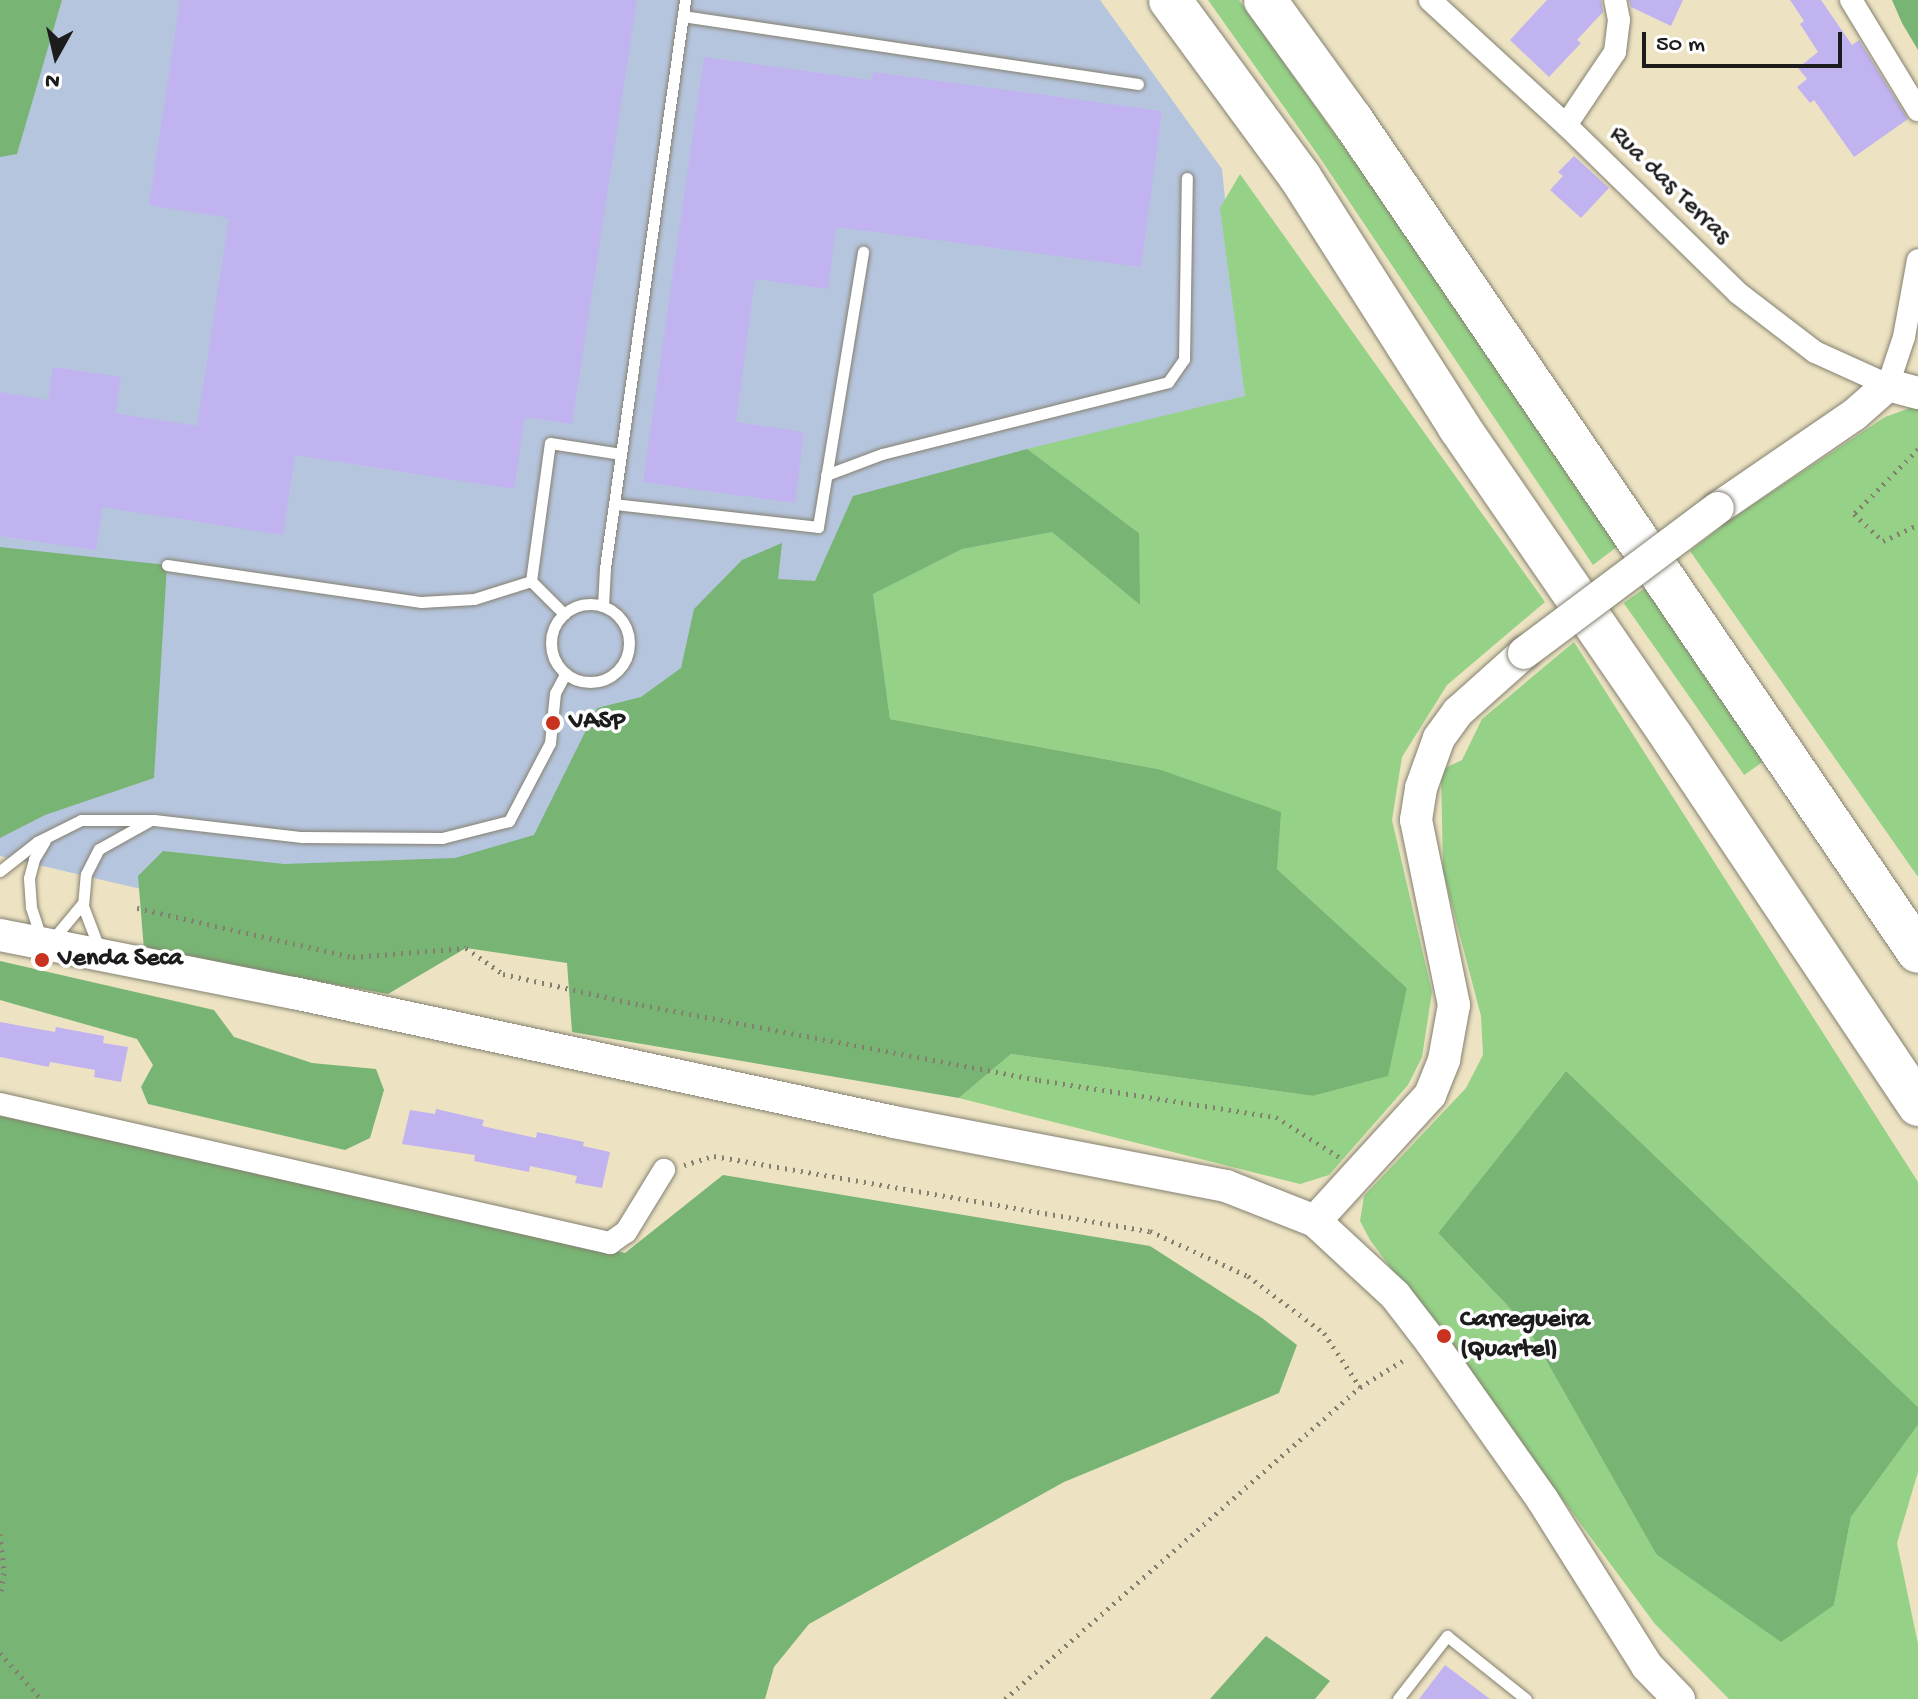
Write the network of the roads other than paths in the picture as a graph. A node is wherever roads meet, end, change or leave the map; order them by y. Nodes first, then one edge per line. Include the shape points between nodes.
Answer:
1 (685, 0) edge
2 (1170, 0) edge
3 (1265, 0) edge
4 (1430, 0) edge
5 (1615, 0) edge
6 (1851, 0) edge
7 (683, 16) junction
8 (1138, 84) dead end
9 (1918, 110) edge
10 (1566, 125) junction
11 (1187, 178) dead end
12 (863, 252) dead end
13 (1918, 260) edge
14 (1903, 389) edge
15 (621, 454) junction
16 (826, 475) junction
17 (614, 504) junction
18 (167, 565) dead end
19 (531, 581) junction
20 (603, 606) junction
21 (564, 614) junction
22 (565, 674) junction
23 (106, 820) junction
24 (154, 820) junction
25 (52, 833) junction
26 (109, 841) junction
27 (0, 871) edge
28 (83, 903) junction
29 (0, 935) edge
30 (44, 944) junction
31 (1918, 952) edge
32 (110, 957) junction
33 (0, 1104) edge
34 (1918, 1105) edge
35 (664, 1170) road end
36 (1315, 1221) junction
37 (1398, 1699) edge
38 (1526, 1699) edge
39 (1679, 1699) edge

1 - 7 lane
2 - 34 highway via 1300,177 1459,427
3 - 31 highway
4 - 10 street, Rua das Terras
5 - 10 street via 1615,52
6 - 9 street
7 - 8 lane
7 - 15 lane
10 - 14 street, Rua das Terras via 1738,293 1815,352
11 - 16 lane via 1184,359 1168,382 882,454
12 - 16 lane
13 - 14 street via 1904,337
14 - 36 main road, bridge via 1854,415 1718,508 1524,653 1458,712 1439,738 1416,820 1454,1005 1444,1060 1430,1095
15 - 17 lane
15 - 19 lane via 550,443
16 - 17 lane via 818,527
17 - 20 lane
18 - 19 lane via 421,602 474,599
19 - 21 lane
20 - 21 lane via 589,604
20 - 22 lane via 624,623 629,636 625,663 616,674 591,683
21 - 22 lane via 555,624 551,651
22 - 24 lane via 555,693 550,743 509,821 442,838 302,837
23 - 24 lane
23 - 25 lane via 81,820
23 - 26 lane via 114,831
24 - 26 lane
25 - 27 lane
25 - 30 lane via 34,859 29,878 31,907
26 - 28 lane via 86,874
28 - 30 lane via 60,934
28 - 32 lane via 94,940
29 - 30 main road
30 - 32 main road
32 - 36 main road via 894,1122 1226,1186
33 - 35 street via 610,1243 626,1232
36 - 39 main road via 1395,1295 1432,1343 1542,1499 1647,1666
37 - 38 lane via 1447,1636

